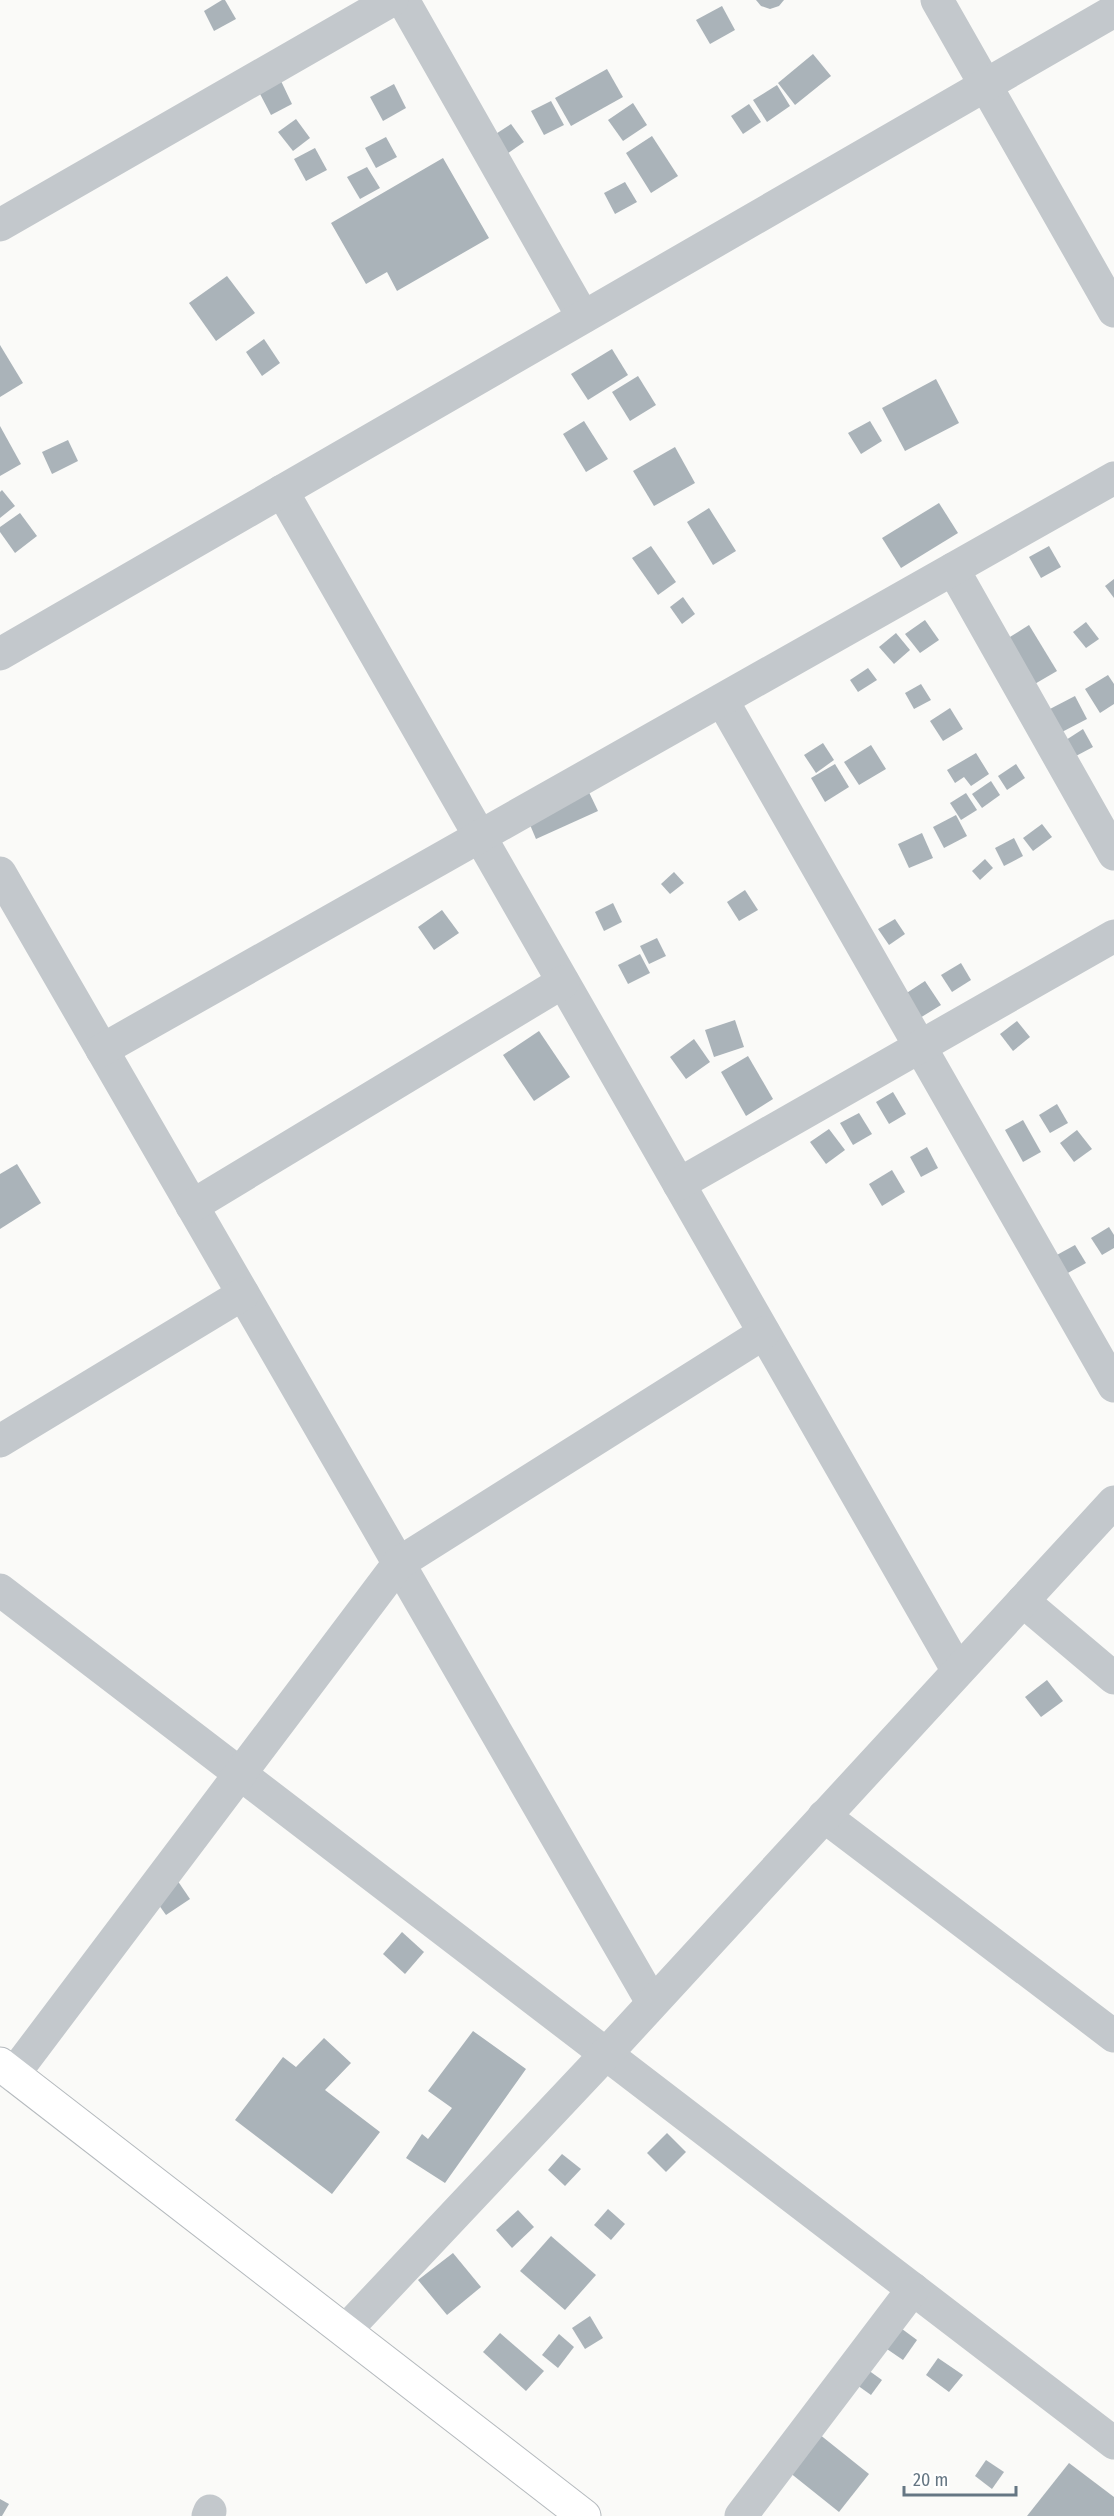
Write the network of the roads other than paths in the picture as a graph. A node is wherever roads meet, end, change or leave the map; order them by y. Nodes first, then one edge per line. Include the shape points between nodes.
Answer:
1 (392, 0) edge
2 (403, 0) edge
3 (937, 0) edge
4 (1114, 11) edge
5 (986, 85) junction
6 (0, 225) edge
7 (1114, 311) edge
8 (583, 317) junction
9 (1114, 478) edge
10 (282, 491) junction
11 (953, 569) junction
12 (0, 654) edge
13 (722, 700) junction
14 (479, 836) junction
15 (1114, 854) edge
16 (0, 873) edge
17 (1114, 936) edge
18 (563, 982) junction
19 (920, 1047) junction
20 (102, 1050) junction
21 (679, 1184) junction
22 (192, 1206) junction
23 (243, 1294) junction
24 (764, 1333) junction
25 (1114, 1386) edge
26 (0, 1441) edge
27 (1114, 1502) edge
28 (399, 1563) junction
29 (0, 1590) edge
30 (1023, 1601) junction
31 (958, 1671) junction
32 (1114, 1678) edge
33 (240, 1773) junction
34 (824, 1816) junction
35 (652, 2002) junction
36 (1114, 2036) edge
37 (606, 2054) junction
38 (7, 2069) edge
39 (913, 2289) junction
40 (345, 2331) junction
41 (1114, 2443) edge
42 (584, 2516) edge
43 (741, 2516) edge

1 - 6 street
2 - 8 street
3 - 5 street
4 - 5 street
5 - 7 street
5 - 8 street
8 - 10 street
9 - 11 street
10 - 12 street
10 - 14 street
11 - 13 street
11 - 15 street
13 - 14 street
13 - 19 street
14 - 18 street
14 - 20 street
16 - 20 street
17 - 19 street
18 - 21 street
18 - 22 street
19 - 21 street
19 - 25 street
20 - 22 street
21 - 24 street
22 - 23 street
23 - 26 street
23 - 28 street
24 - 28 street
24 - 31 street
27 - 30 street
28 - 33 street
28 - 35 street
29 - 33 street
30 - 31 street
30 - 32 street
31 - 34 street
33 - 37 street
33 - 38 street
34 - 35 street
34 - 36 street
35 - 37 street
37 - 39 street
37 - 40 street
38 - 40 main road
39 - 41 street
39 - 43 street
40 - 42 main road

